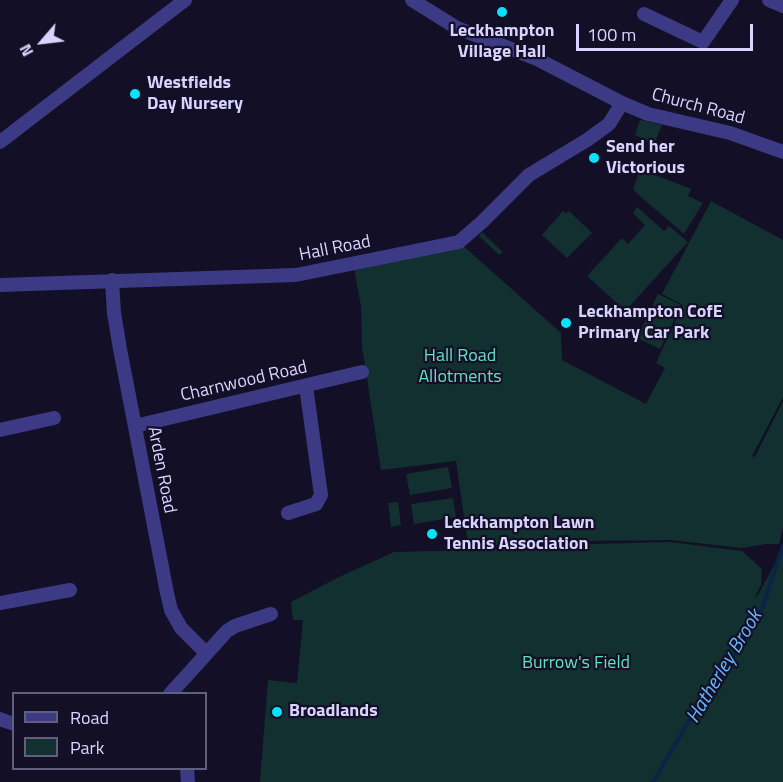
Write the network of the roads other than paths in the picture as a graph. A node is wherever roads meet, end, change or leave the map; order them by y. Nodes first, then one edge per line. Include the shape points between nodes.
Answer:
1 (185, 0) edge
2 (412, 0) edge
3 (732, 0) edge
4 (769, 0) edge
5 (783, 6) edge
6 (644, 14) dead end
7 (622, 103) junction
8 (0, 142) edge
9 (783, 152) edge
10 (112, 280) junction
11 (0, 285) edge
12 (362, 372) dead end
13 (306, 386) junction
14 (54, 418) dead end
15 (135, 426) junction
16 (0, 429) edge
17 (288, 513) dead end
18 (70, 590) dead end
19 (0, 603) edge
20 (271, 614) dead end
21 (206, 653) junction
22 (171, 692) edge

1 - 8 street
2 - 7 street, Church Road via 458,28 537,59
3 - 6 street via 703,42
4 - 5 street
7 - 9 street, Church Road via 653,116 730,133
7 - 10 street, Hall Road via 609,124 529,175 459,242 296,275
10 - 11 street, Hall Road
10 - 15 street, Arden Road via 114,313
12 - 13 street, Charnwood Road
13 - 15 street, Charnwood Road
13 - 17 street via 321,495 316,504
14 - 16 street
15 - 21 street, Arden Road via 171,610 181,628
18 - 19 street
20 - 21 street via 235,626
21 - 22 street

